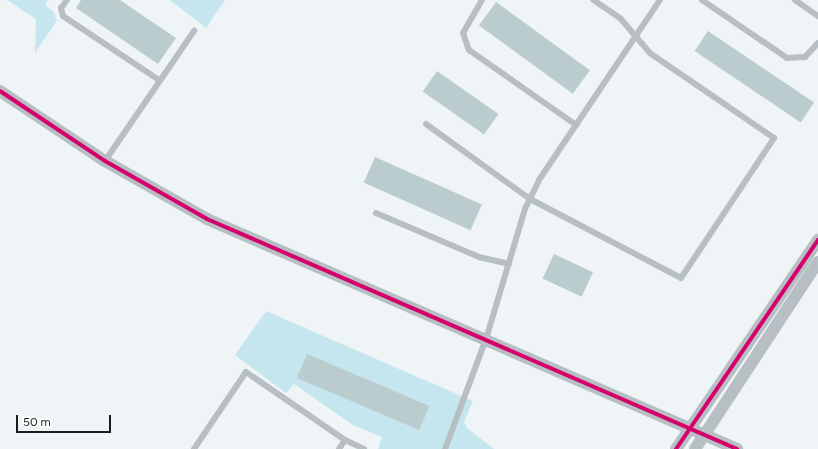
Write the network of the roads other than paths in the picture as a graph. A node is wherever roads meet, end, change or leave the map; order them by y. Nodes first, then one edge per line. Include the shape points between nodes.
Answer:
1 (67, 0) edge
2 (482, 0) edge
3 (594, 0) edge
4 (660, 0) edge
5 (702, 0) edge
6 (795, 0) edge
7 (818, 16) edge
8 (194, 31) dead end
9 (636, 36) junction
10 (818, 43) edge
11 (159, 80) junction
12 (0, 91) edge
13 (426, 124) dead end
14 (576, 125) junction
15 (105, 160) junction
16 (530, 199) junction
17 (376, 214) dead end
18 (818, 240) edge
19 (818, 262) edge
20 (509, 264) junction
21 (486, 340) junction
22 (690, 429) junction
23 (704, 435) junction
24 (345, 440) junction
25 (194, 449) edge
26 (338, 449) edge
27 (364, 449) edge
28 (445, 449) edge
29 (676, 449) edge
30 (695, 449) edge
31 (737, 449) edge

1 - 11 lane via 61,8 63,16
2 - 14 lane via 463,33 468,50
3 - 9 lane via 620,18
4 - 9 lane
5 - 10 lane via 787,58 805,57
6 - 7 lane
8 - 11 lane
9 - 14 lane
9 - 16 lane via 650,53 774,138 681,278
11 - 15 lane
12 - 15 street
13 - 16 lane
14 - 16 lane via 539,180
15 - 21 street via 207,219
16 - 20 lane
17 - 20 lane via 478,257
18 - 22 street
19 - 23 street
20 - 21 lane
21 - 22 street
21 - 28 lane
22 - 23 street
22 - 29 street
23 - 30 street
23 - 31 street
24 - 25 lane via 246,372
24 - 26 lane
24 - 27 lane

